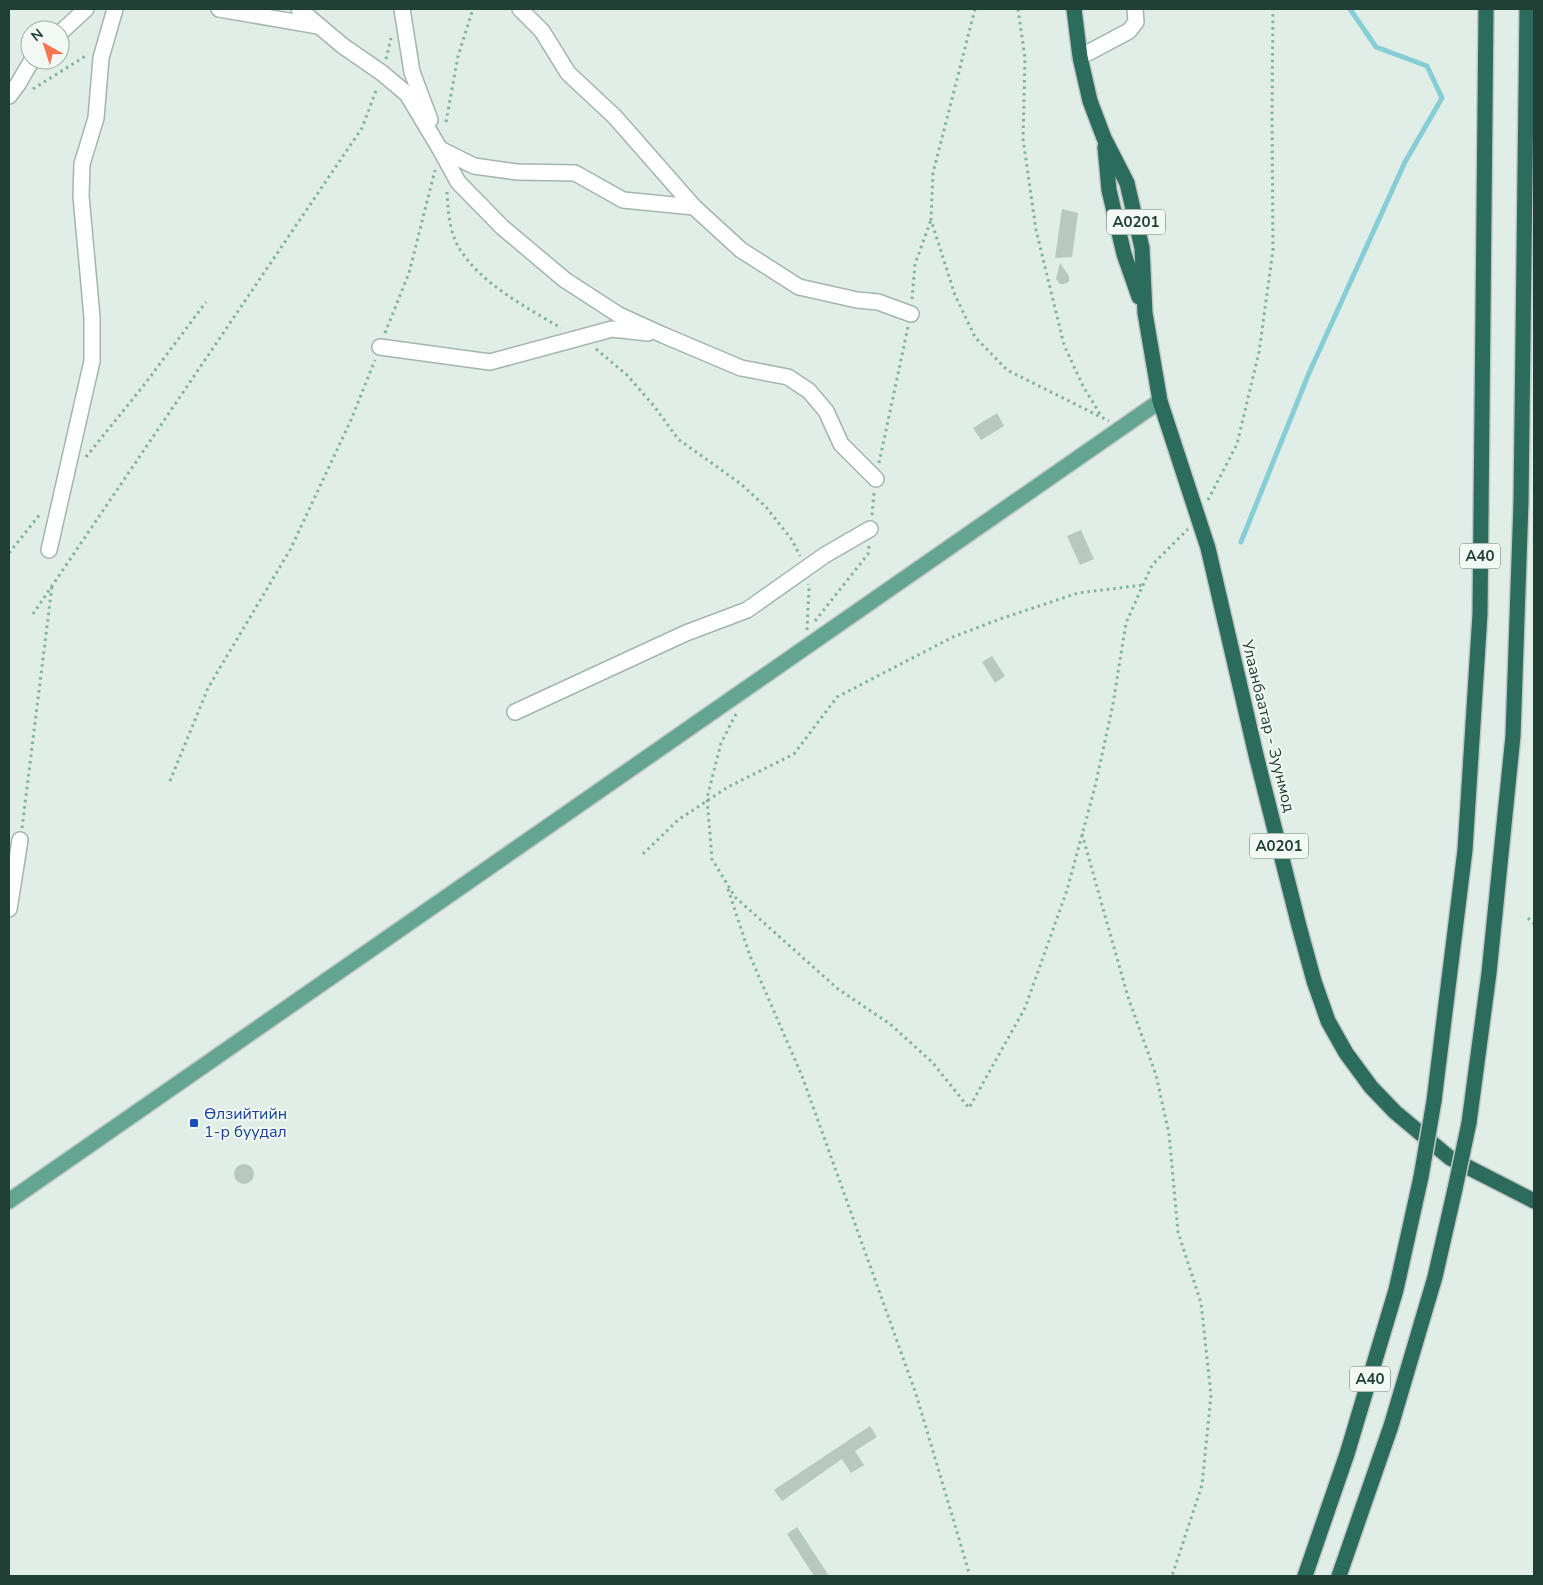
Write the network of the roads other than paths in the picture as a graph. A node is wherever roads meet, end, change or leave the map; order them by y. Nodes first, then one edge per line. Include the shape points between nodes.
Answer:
1 (86, 9) edge
2 (115, 9) edge
3 (219, 9) edge
4 (299, 9) edge
5 (402, 9) edge
6 (520, 9) edge
7 (1074, 9) edge
8 (1135, 9) edge
9 (1486, 9) edge
10 (1526, 9) edge
11 (70, 24) edge
12 (320, 26) junction
13 (1080, 57) junction
14 (26, 70) edge
15 (9, 96) edge
16 (440, 149) junction
17 (694, 207) junction
18 (911, 314) dead end
19 (663, 335) junction
20 (380, 347) road end
21 (1160, 401) junction
22 (876, 479) dead end
23 (870, 529) dead end
24 (49, 550) dead end
25 (515, 712) dead end
26 (20, 840) road end
27 (9, 909) edge
28 (9, 1201) edge
29 (1534, 1201) edge
30 (1305, 1576) edge
31 (1339, 1576) edge

1 - 11 street
2 - 24 street via 101,58 96,118 82,164 81,196 92,317 92,361
3 - 12 street
4 - 12 street
5 - 16 street via 412,72
6 - 17 street via 542,30 568,73 616,117
7 - 13 highway, A0201
8 - 13 street via 1136,22 1129,31
9 - 30 highway, A40, bridge via 1480,614 1465,850 1434,1101 1421,1177 1396,1290 1347,1454
10 - 31 highway, A40, bridge via 1520,502 1512,736 1488,973 1469,1123 1435,1277 1391,1426
12 - 16 street via 407,94
13 - 21 highway, A0201 via 1090,101 1104,138 1109,190 1124,254 1145,313
14 - 15 street
16 - 17 street via 474,166 517,172 575,173 623,200
16 - 19 street via 458,182 509,233 565,280 619,315
17 - 18 street via 741,250 799,287 878,302
19 - 20 street via 612,329 490,362
19 - 22 street via 741,368 788,377 809,391 826,411 841,444
21 - 28 main road
21 - 29 highway, Улаанбаатар - Зуунмод / A0201 via 1199,517 1299,926 1328,1021 1371,1087 1395,1112 1450,1158
23 - 25 street via 747,610 686,632
26 - 27 street

